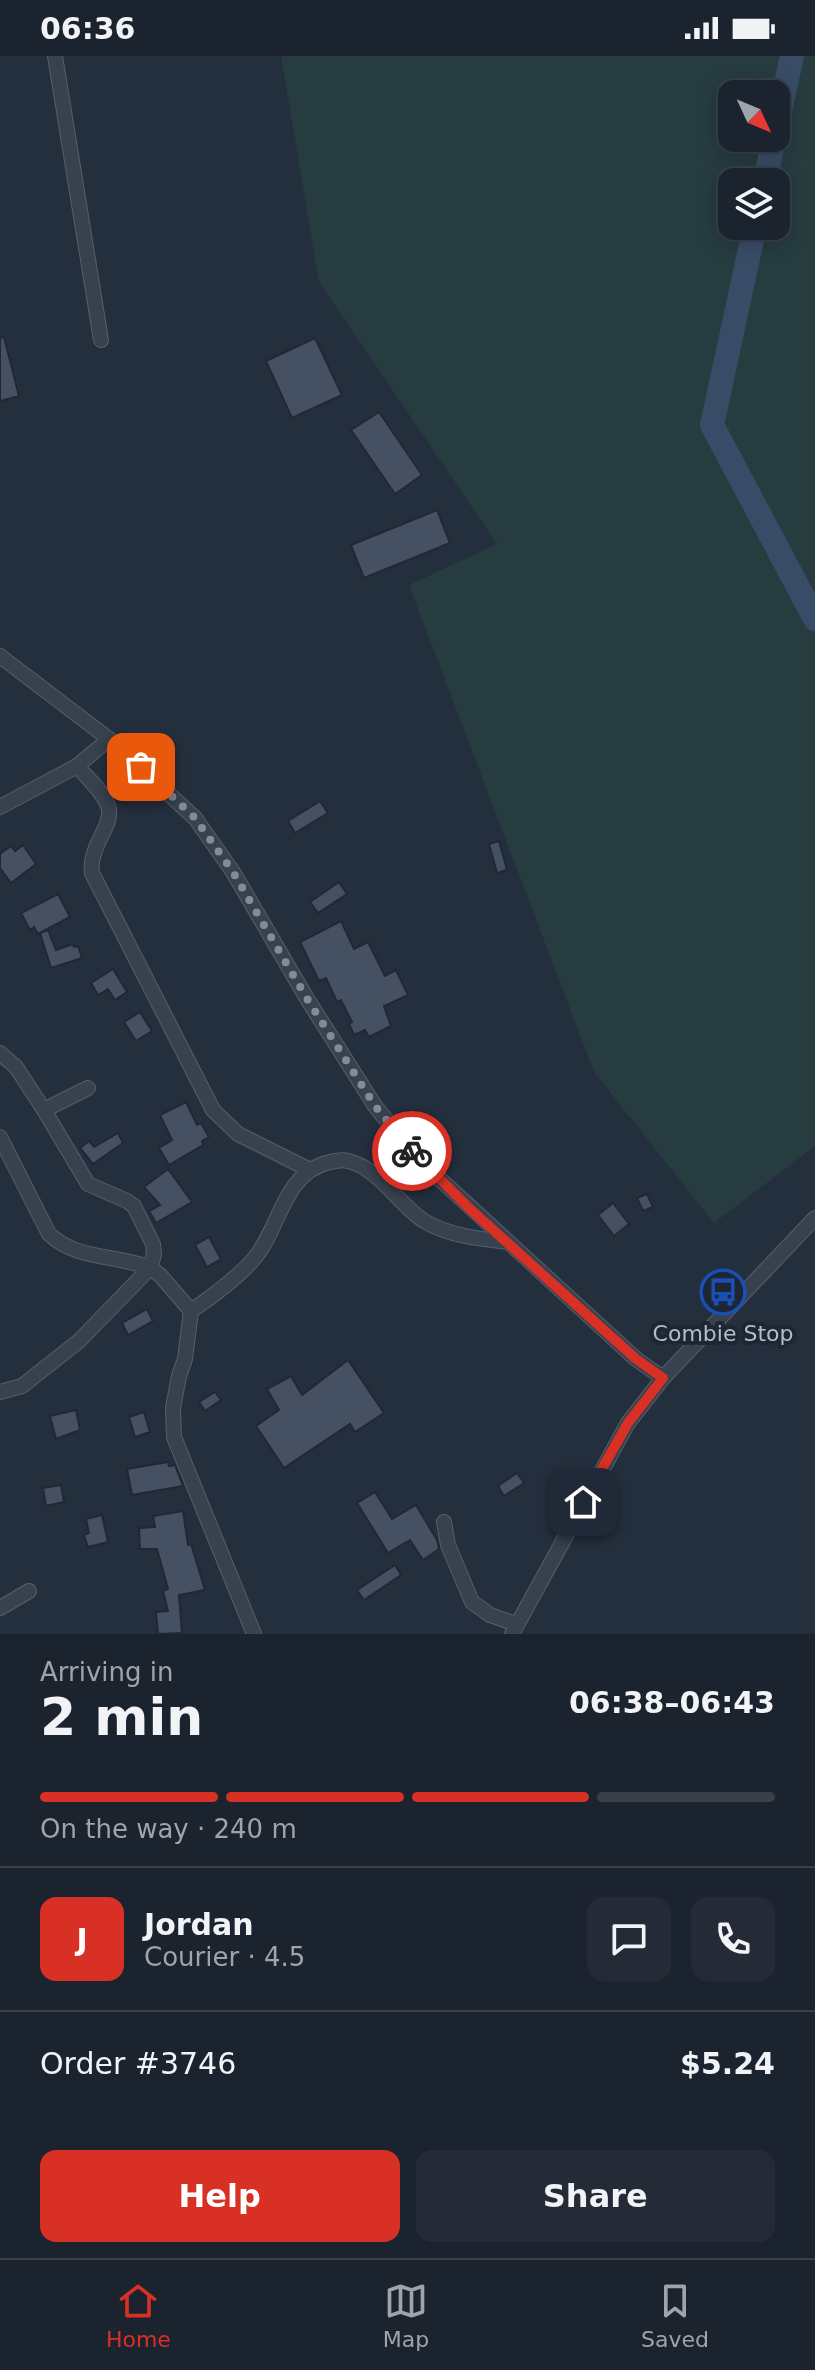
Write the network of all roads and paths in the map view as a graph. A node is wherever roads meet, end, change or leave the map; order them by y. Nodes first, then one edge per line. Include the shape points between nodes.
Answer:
1 (55, 56) edge
2 (101, 340) dead end
3 (0, 656) edge
4 (109, 739) junction
5 (77, 766) junction
6 (0, 807) edge
7 (0, 1053) edge
8 (88, 1088) dead end
9 (44, 1110) junction
10 (0, 1137) edge
11 (308, 1169) junction
12 (815, 1218) edge
13 (508, 1242) junction
14 (150, 1268) junction
15 (191, 1311) junction
16 (663, 1378) junction
17 (0, 1392) edge
18 (444, 1522) dead end
19 (29, 1591) dead end
20 (0, 1608) edge
21 (514, 1629) edge
22 (254, 1634) edge

1 - 2 street
3 - 4 street
4 - 5 street
4 - 13 street via 195,818 375,1106 418,1159
5 - 6 street
5 - 11 street via 109,807 108,823 91,856 92,873 213,1110 238,1134
7 - 9 street via 16,1067
8 - 9 street
9 - 14 street via 88,1184 139,1212 153,1244
10 - 14 street via 49,1234 60,1244
11 - 13 street via 342,1159 357,1163 425,1221 469,1237
11 - 15 street via 254,1259
12 - 16 street
13 - 16 street
14 - 15 street
14 - 17 street via 53,1364 22,1386
15 - 22 street via 173,1408 174,1437
16 - 21 street via 628,1423
18 - 21 street via 472,1602
19 - 20 street

